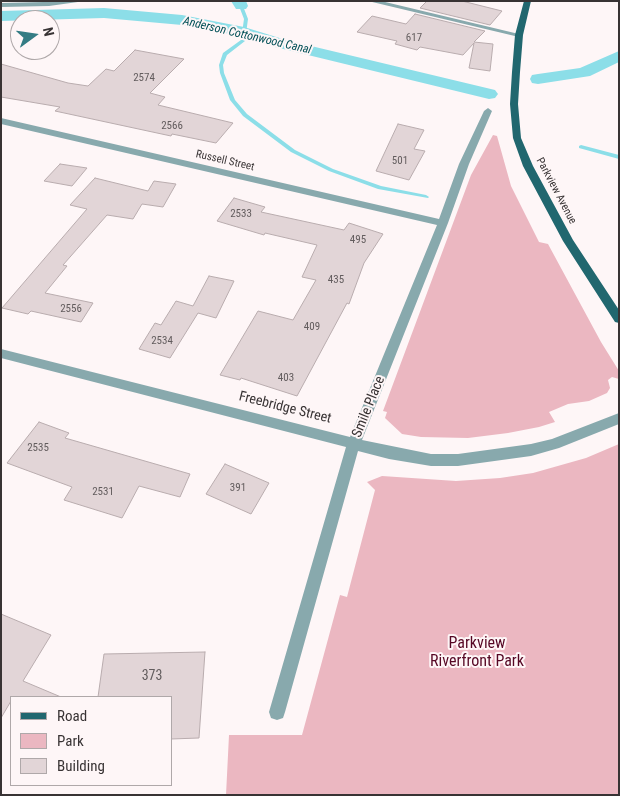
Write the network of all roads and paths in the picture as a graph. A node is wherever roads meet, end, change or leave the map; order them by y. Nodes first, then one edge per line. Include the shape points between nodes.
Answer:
1 (82, 1) edge
2 (528, 1) edge
3 (376, 2) edge
4 (1, 5) edge
5 (519, 35) junction
6 (488, 111) dead end
7 (1, 120) edge
8 (443, 223) junction
9 (619, 319) edge
10 (1, 353) edge
11 (619, 418) edge
12 (354, 443) junction
13 (277, 712) dead end

1 - 4 street
2 - 5 main road, Parkview Avenue
3 - 5 street
5 - 9 main road, Parkview Avenue via 514,104 517,138 528,166 568,241
6 - 8 street, Smile Place via 464,164
7 - 8 street, Russell Street
8 - 12 street, Smile Place
10 - 12 street, Freebridge Street
11 - 12 street, Freebridge Street via 554,444 458,460 405,457
12 - 13 street, Smile Place

